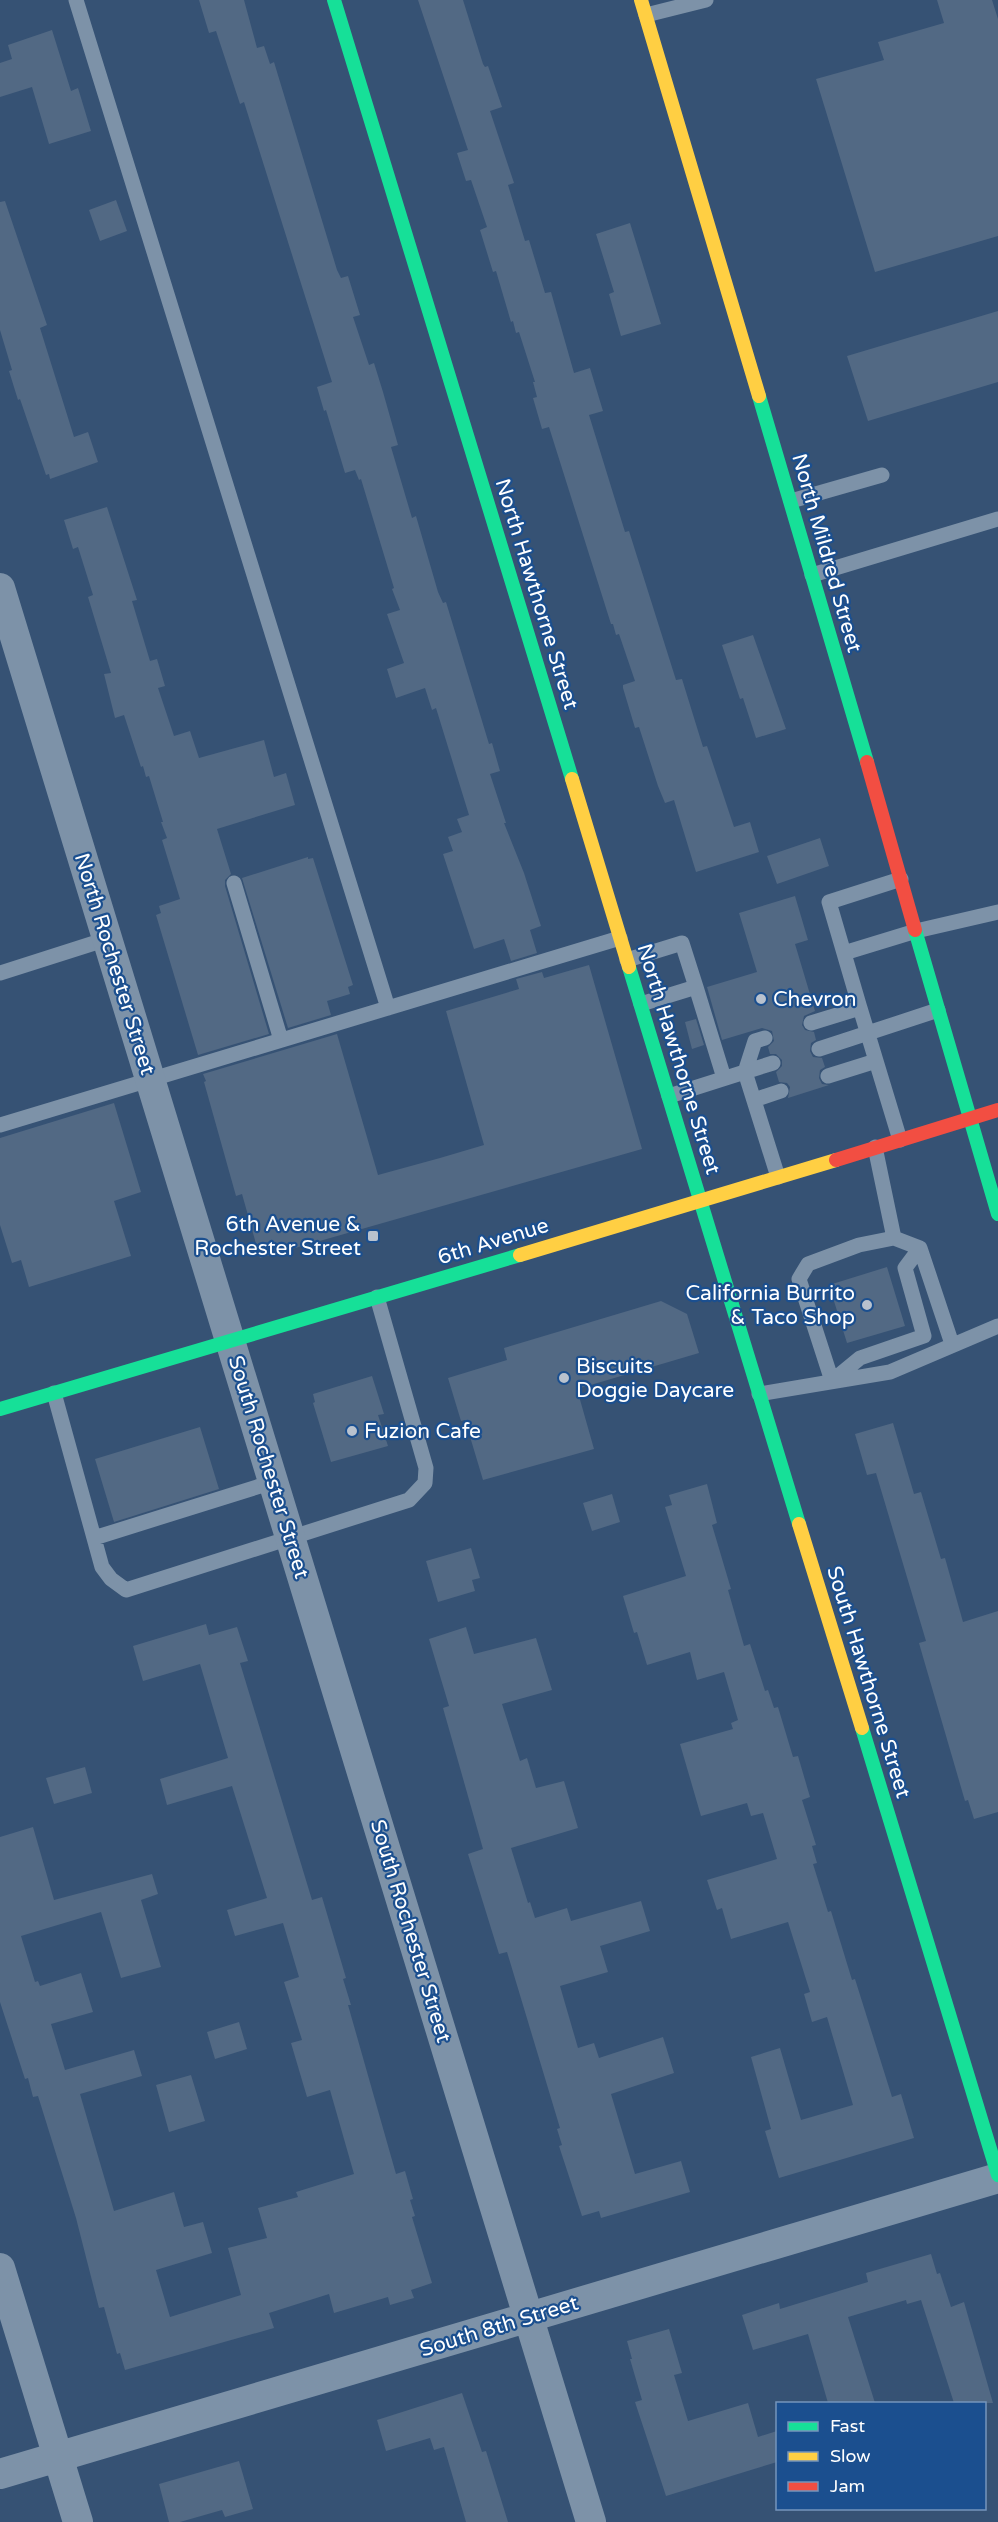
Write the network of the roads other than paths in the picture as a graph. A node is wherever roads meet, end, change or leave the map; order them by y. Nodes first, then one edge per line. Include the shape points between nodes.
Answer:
1 (76, 0) edge
2 (334, 0) edge
3 (706, 0) edge
4 (643, 7) edge
5 (882, 475) dead end
6 (790, 501) junction
7 (998, 519) edge
8 (812, 575) junction
9 (0, 588) edge
10 (901, 879) junction
11 (234, 883) dead end
12 (998, 912) edge
13 (916, 932) junction
14 (620, 938) junction
15 (107, 939) junction
16 (844, 954) junction
17 (627, 960) junction
18 (0, 973) edge
19 (696, 987) junction
20 (640, 1004) junction
21 (388, 1008) junction
22 (860, 1008) junction
23 (938, 1010) junction
24 (811, 1023) dead end
25 (867, 1032) junction
26 (765, 1038) dead end
27 (282, 1040) junction
28 (819, 1049) dead end
29 (876, 1061) junction
30 (773, 1063) dead end
31 (745, 1072) junction
32 (828, 1076) dead end
33 (724, 1078) junction
34 (150, 1079) junction
35 (781, 1090) dead end
36 (669, 1096) junction
37 (754, 1100) junction
38 (998, 1110) edge
39 (969, 1119) junction
40 (0, 1125) edge
41 (900, 1140) junction
42 (874, 1148) junction
43 (778, 1177) junction
44 (701, 1201) junction
45 (998, 1214) edge
46 (894, 1238) junction
47 (920, 1248) junction
48 (377, 1298) junction
49 (998, 1326) edge
50 (230, 1341) junction
51 (952, 1344) junction
52 (832, 1381) junction
53 (54, 1393) junction
54 (759, 1394) junction
55 (0, 1409) edge
56 (273, 1482) junction
57 (290, 1537) junction
58 (94, 1538) junction
59 (998, 2176) edge
60 (0, 2268) edge
61 (528, 2317) junction
62 (58, 2457) junction
63 (0, 2474) edge
64 (78, 2522) edge
65 (591, 2522) edge

1 - 21 lane
2 - 14 street, North Hawthorne Street
3 - 4 lane
4 - 6 street, North Mildred Street
5 - 6 lane
6 - 8 street, North Mildred Street
7 - 8 lane
8 - 10 street, North Mildred Street
9 - 15 street, North Rochester Street
10 - 13 street, North Mildred Street
10 - 16 lane via 829,902
11 - 27 lane
12 - 13 lane
13 - 16 lane
13 - 23 street, North Mildred Street
14 - 17 street, North Hawthorne Street
14 - 21 lane
15 - 18 lane
15 - 34 street, North Rochester Street
16 - 22 lane
17 - 19 lane via 682,943
17 - 20 street, North Hawthorne Street
19 - 20 lane
19 - 33 lane
20 - 36 street, North Hawthorne Street
21 - 27 lane
22 - 24 lane
22 - 25 lane
23 - 25 lane
23 - 39 street, North Mildred Street
25 - 28 lane
25 - 29 lane
26 - 31 lane via 754,1041
27 - 34 lane
29 - 32 lane
29 - 41 lane
30 - 31 lane
31 - 33 lane
31 - 37 lane
33 - 36 lane
34 - 40 lane
34 - 50 street, North Rochester Street
35 - 37 lane
36 - 44 street, North Hawthorne Street
37 - 43 lane
38 - 39 street, 6th Avenue
39 - 41 street, 6th Avenue
39 - 45 street, North Mildred Street
41 - 42 street, 6th Avenue
42 - 43 street, 6th Avenue
42 - 46 lane
43 - 44 street, 6th Avenue
44 - 48 street, 6th Avenue
44 - 54 street, South Hawthorne Street
46 - 47 lane
46 - 52 lane via 859,1245 808,1264 799,1279
47 - 51 lane
47 - 52 lane via 905,1268 924,1336 860,1358
48 - 50 street, 6th Avenue
48 - 57 lane via 426,1468 425,1483 409,1500
49 - 51 lane
50 - 53 street, 6th Avenue
50 - 56 street, South Rochester Street
51 - 52 lane via 890,1372
52 - 54 lane
53 - 55 street, 6th Avenue
53 - 58 lane
54 - 59 street, South Hawthorne Street
56 - 57 street, South Rochester Street
56 - 58 lane
57 - 58 lane via 126,1590 102,1567
57 - 61 street, South Rochester Street
59 - 61 street, South 8th Street
60 - 62 street
61 - 62 street, South 8th Street
61 - 65 street, South Rochester Street
62 - 63 street, South 8th Street
62 - 64 street

